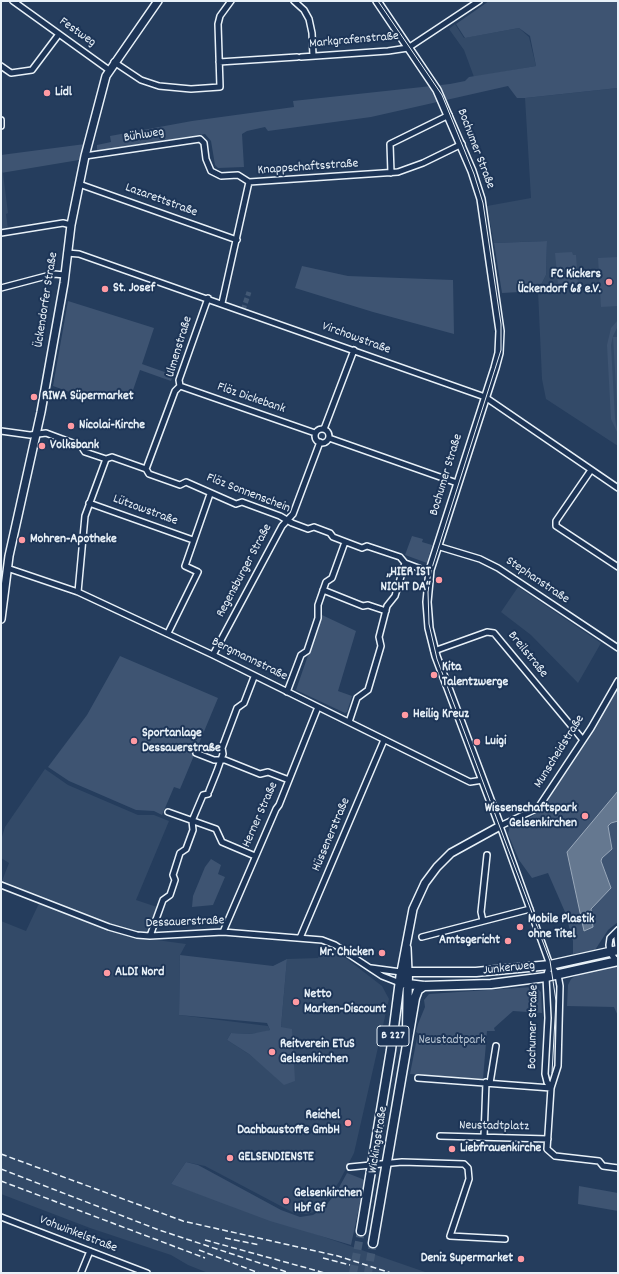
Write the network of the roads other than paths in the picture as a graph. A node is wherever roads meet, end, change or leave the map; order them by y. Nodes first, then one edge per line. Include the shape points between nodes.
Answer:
1 (13, 1) edge
2 (158, 1) edge
3 (231, 1) edge
4 (294, 1) edge
5 (376, 1) edge
6 (479, 1) edge
7 (59, 34) junction
8 (409, 47) junction
9 (313, 56) junction
10 (114, 62) junction
11 (219, 62) junction
12 (1, 68) edge
13 (109, 70) junction
14 (449, 115) junction
15 (1, 120) edge
16 (1, 126) edge
17 (462, 144) junction
18 (85, 156) junction
19 (390, 173) junction
20 (249, 182) junction
21 (78, 184) junction
22 (71, 225) junction
23 (1, 233) edge
24 (237, 240) junction
25 (67, 253) junction
26 (65, 275) junction
27 (1, 288) edge
28 (208, 298) junction
29 (222, 303) junction
30 (354, 350) junction
31 (180, 386) junction
32 (485, 397) junction
33 (324, 429) junction
34 (1, 431) edge
35 (315, 433) junction
36 (36, 435) junction
37 (329, 438) junction
38 (320, 442) junction
39 (106, 459) junction
40 (146, 469) junction
41 (592, 470) junction
42 (457, 483) junction
43 (618, 488) edge
44 (210, 494) junction
45 (89, 503) junction
46 (288, 520) junction
47 (194, 540) junction
48 (345, 542) junction
49 (437, 546) junction
50 (405, 563) junction
51 (4, 566) edge
52 (618, 567) edge
53 (429, 572) junction
54 (323, 590) junction
55 (78, 592) junction
56 (386, 611) junction
57 (1, 619) edge
58 (168, 633) junction
59 (618, 648) edge
60 (434, 651) junction
61 (213, 655) junction
62 (254, 677) junction
63 (618, 681) edge
64 (287, 692) junction
65 (318, 708) junction
66 (349, 722) junction
67 (384, 740) junction
68 (583, 740) junction
69 (196, 753) dead end
70 (220, 760) junction
71 (289, 780) junction
72 (483, 780) junction
73 (168, 812) dead end
74 (192, 821) junction
75 (500, 826) junction
76 (486, 855) dead end
77 (255, 856) junction
78 (1, 885) edge
79 (530, 909) junction
80 (483, 921) junction
81 (618, 931) edge
82 (224, 932) junction
83 (150, 936) junction
84 (422, 937) dead end
85 (300, 938) junction
86 (616, 950) edge
87 (617, 961) edge
88 (550, 965) junction
89 (370, 968) junction
90 (405, 972) junction
91 (558, 975) junction
92 (546, 977) junction
93 (404, 984) junction
94 (424, 986) junction
95 (407, 1040) junction
96 (496, 1046) dead end
97 (418, 1078) dead end
98 (488, 1082) junction
99 (551, 1088) junction
100 (440, 1136) dead end
101 (484, 1137) junction
102 (548, 1139) junction
103 (388, 1163) junction
104 (372, 1165) junction
105 (350, 1167) dead end
106 (618, 1168) edge
107 (1, 1217) edge
108 (361, 1231) tunnel mouth
109 (505, 1239) dead end
110 (374, 1243) tunnel mouth
111 (90, 1251) junction
112 (81, 1273) edge
113 (147, 1273) edge

1 - 7 street, Festweg
2 - 10 main road, Ückendorfer Straße
3 - 11 street via 219,20
4 - 9 street via 304,10 308,19 312,33
5 - 8 main road, Bochumer Straße
6 - 8 street
7 - 12 street via 32,70 11,73
7 - 13 street, Festweg
8 - 9 street, Markgrafenstraße via 388,51
8 - 14 main road, Bochumer Straße via 438,90
9 - 11 street, Markgrafenstraße
10 - 11 street via 147,82 170,88 193,89 221,86
10 - 13 main road, Ückendorfer Straße
13 - 18 main road, Ückendorfer Straße
14 - 17 main road, Bochumer Straße
14 - 19 street via 390,144
15 - 16 street
17 - 19 street, Knappschaftsstraße via 407,170
17 - 32 main road, Bochumer Straße via 481,199 500,331 499,354
18 - 20 street, Bühlweg via 197,139 204,143 206,159 211,170 221,176 238,175
18 - 21 main road, Ückendorfer Straße
19 - 20 street, Knappschaftsstraße
20 - 24 street, Knappschaftsstraße
21 - 22 main road, Ückendorfer Straße
21 - 24 street, Lazarettstraße
22 - 23 street via 63,223
22 - 25 main road, Ückendorfer Straße
24 - 29 street, Knappschaftsstraße
25 - 26 main road, Ückendorfer Straße
25 - 28 street, Virchowstraße via 79,254
26 - 27 street via 54,274
26 - 36 main road, Ückendorfer Straße
28 - 29 street, Virchowstraße
28 - 31 street, Ulmenstraße via 179,380
29 - 30 street, Virchowstraße
30 - 32 street, Virchowstraße
30 - 33 street
31 - 35 street, Flöz Dickebank
31 - 40 street, Ulmenstraße via 175,391
32 - 41 street, Virchowstraße
32 - 42 main road, Bochumer Straße
33 - 35 street
33 - 37 street
34 - 36 street, Flöz Sonnenschein
35 - 38 street via 316,440
36 - 39 street, Flöz Sonnenschein via 46,433
36 - 51 main road, Ückendorfer Straße
37 - 38 street via 326,442
37 - 42 street
38 - 46 street, Regensburger Straße via 293,514
39 - 40 street, Flöz Sonnenschein via 112,457
39 - 45 street
40 - 44 street, Flöz Sonnenschein via 149,474 180,485 186,482
41 - 43 street, Virchowstraße
41 - 52 street via 556,521 556,526
42 - 49 main road, Bochumer Straße
44 - 46 street, Flöz Sonnenschein via 236,504 242,502
44 - 47 street
45 - 47 street, Lützowstraße
45 - 55 street via 85,516
46 - 48 street, Flöz Sonnenschein via 308,529 314,527 325,531
46 - 61 street, Regensburger Straße via 282,526
47 - 58 street via 186,566 198,572
48 - 50 street, Flöz Sonnenschein via 400,557
48 - 54 street via 332,578 326,582
49 - 53 main road, Bochumer Straße
49 - 59 street, Stephanstraße via 480,559 498,568
50 - 53 street, Flöz Sonnenschein
50 - 56 street via 395,596
51 - 55 street, Bergmannstraße
51 - 57 main road, Ückendorfer Straße
53 - 60 main road, Bochumer Straße via 428,620
54 - 56 street via 363,606 368,605
54 - 64 street via 318,604 318,618 307,651 301,655
55 - 58 street, Bergmannstraße
56 - 66 street via 378,636 381,646 368,690 357,698
58 - 61 street, Bergmannstraße
60 - 68 street, Breilstraße via 487,632 494,633
60 - 72 main road, Bochumer Straße
61 - 62 street, Bergmannstraße
62 - 64 street, Bergmannstraße
62 - 70 street via 244,703 237,708
63 - 68 street, Munscheidstraße
64 - 65 street, Bergmannstraße
65 - 66 street, Bergmannstraße
65 - 71 street, Herner Straße
66 - 67 street, Bergmannstraße
67 - 72 street, Bergmannstraße via 470,782
67 - 85 street, Hüssenerstraße
68 - 75 street, Munscheidstraße via 538,808
69 - 70 street
70 - 71 street via 260,774 268,772
70 - 74 street via 209,792 203,795
71 - 77 street, Herner Straße
72 - 75 main road, Bochumer Straße
73 - 74 street
74 - 77 street via 216,829 222,842
74 - 83 street via 193,830 186,849 180,853 170,895 164,900
75 - 79 street, Bochumer Straße
75 - 90 main road, Munscheidstraße via 457,849 437,867 419,894 406,942
76 - 80 street via 480,912
77 - 82 street, Herner Straße
78 - 83 street, Dessauerstraße via 124,932
79 - 80 street
79 - 88 street, Bochumer Straße
80 - 84 street
81 - 86 street
81 - 86 street via 610,938
82 - 83 street, Dessauerstraße
82 - 85 street, Dessauerstraße
85 - 89 street, Dessauerstraße via 329,942
86 - 87 street
86 - 88 main road, Junkerweg
87 - 91 main road, Junkerweg
88 - 90 main road, Junkerweg via 476,972
88 - 91 street, Bochumer Straße
88 - 92 street, Bochumer Straße
89 - 90 street, Dessauerstraße
89 - 93 street, Dessauerstraße via 382,976
90 - 93 main road, Wickingstraße
91 - 92 main road, Junkerweg
91 - 99 street, Bochumer Straße via 561,1002 558,1066
92 - 94 main road, Junkerweg via 491,984
92 - 99 street, Bochumer Straße via 548,1018 545,1074
93 - 94 main road, Junkerweg
93 - 95 main road, Wickingstraße
93 - 104 main road, Wickingstraße / B 227
94 - 95 main road, Wickingstraße / B 227 via 416,993
95 - 103 main road, Wickingstraße / B 227
96 - 98 street
97 - 98 street
98 - 99 street
98 - 101 street
99 - 102 street, Bochumer Straße
100 - 101 street, Neustadtplatz
101 - 102 street, Neustadtplatz
102 - 106 street, Bochumer Straße via 547,1150 555,1156 599,1161 603,1166
103 - 104 street
103 - 109 street via 464,1164 468,1168 469,1179 450,1236
103 - 110 main road, Wickingstraße / B 227
104 - 105 street, Wickingstraße
104 - 108 main road, Wickingstraße / B 227
107 - 111 street, Vohwinkelstraße
111 - 112 street
111 - 113 street, Vohwinkelstraße

